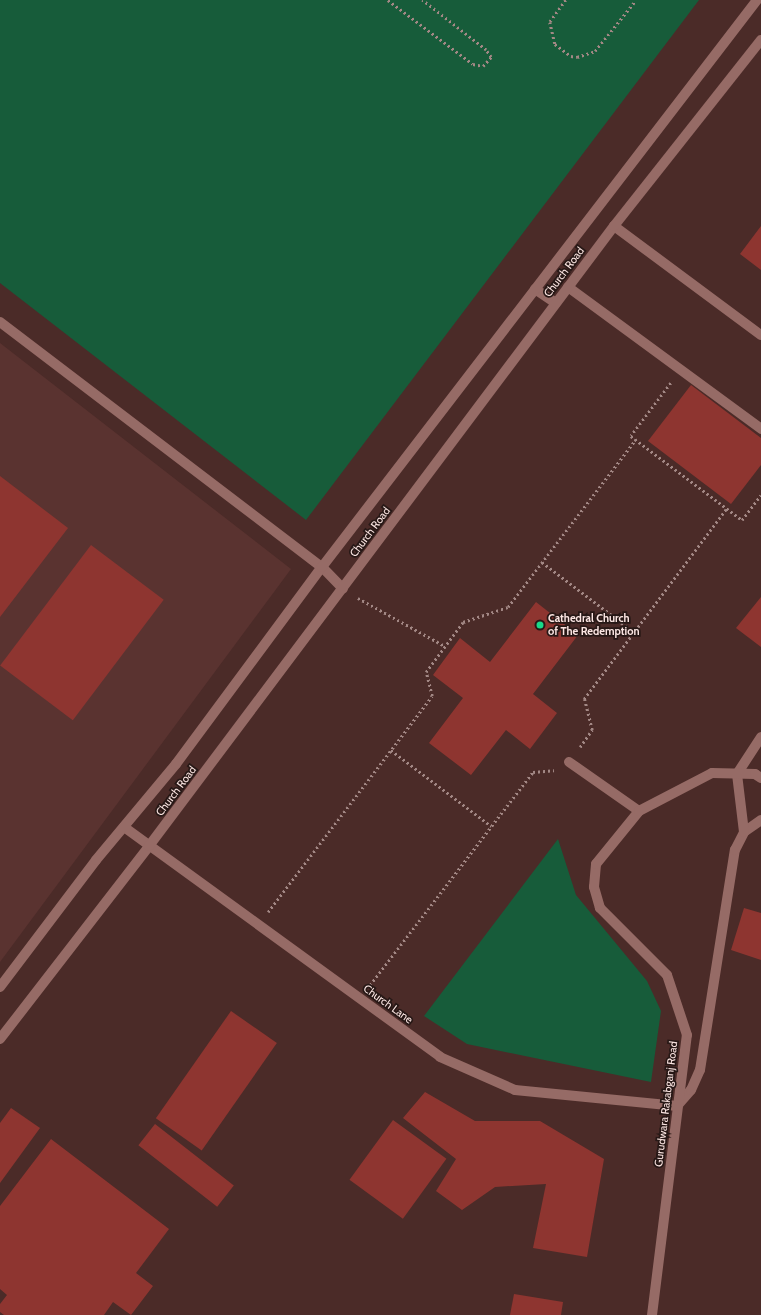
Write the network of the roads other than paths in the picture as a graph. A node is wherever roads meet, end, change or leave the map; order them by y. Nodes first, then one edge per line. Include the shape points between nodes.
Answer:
1 (757, 0) edge
2 (760, 43) edge
3 (614, 226) junction
4 (568, 287) junction
5 (534, 289) junction
6 (556, 303) junction
7 (0, 322) edge
8 (761, 335) edge
9 (761, 429) edge
10 (322, 567) junction
11 (342, 589) junction
12 (761, 737) edge
13 (569, 762) road end
14 (737, 774) junction
15 (761, 778) edge
16 (639, 811) junction
17 (761, 820) edge
18 (124, 827) junction
19 (744, 832) junction
20 (149, 846) junction
21 (0, 987) edge
22 (0, 1039) edge
23 (677, 1106) junction
24 (652, 1315) edge

1 - 5 street, Church Road
2 - 3 street, Church Road
3 - 4 street, Church Road
3 - 8 street
4 - 6 street, Church Road
4 - 9 street via 683,369
5 - 6 street
5 - 10 street, Church Road
6 - 11 street, Church Road
7 - 10 street
10 - 11 street
10 - 18 street, Church Road via 176,764
11 - 20 street, Church Road
12 - 14 street
13 - 16 street
14 - 15 street, Gurudwara Rakabganj Road via 755,774
14 - 16 street, Gurudwara Rakabganj Road via 712,773
14 - 19 street
16 - 23 street, Gurudwara Rakabganj Road via 596,864 594,887 600,908 667,975 686,1035
17 - 19 street
18 - 20 street, Church Lane
18 - 21 street, Church Road
19 - 23 street via 736,850 700,1070 691,1090
20 - 22 street, Church Road
20 - 23 street, Church Lane via 440,1057 515,1090
23 - 24 street, Gurudwara Rakabganj Road

